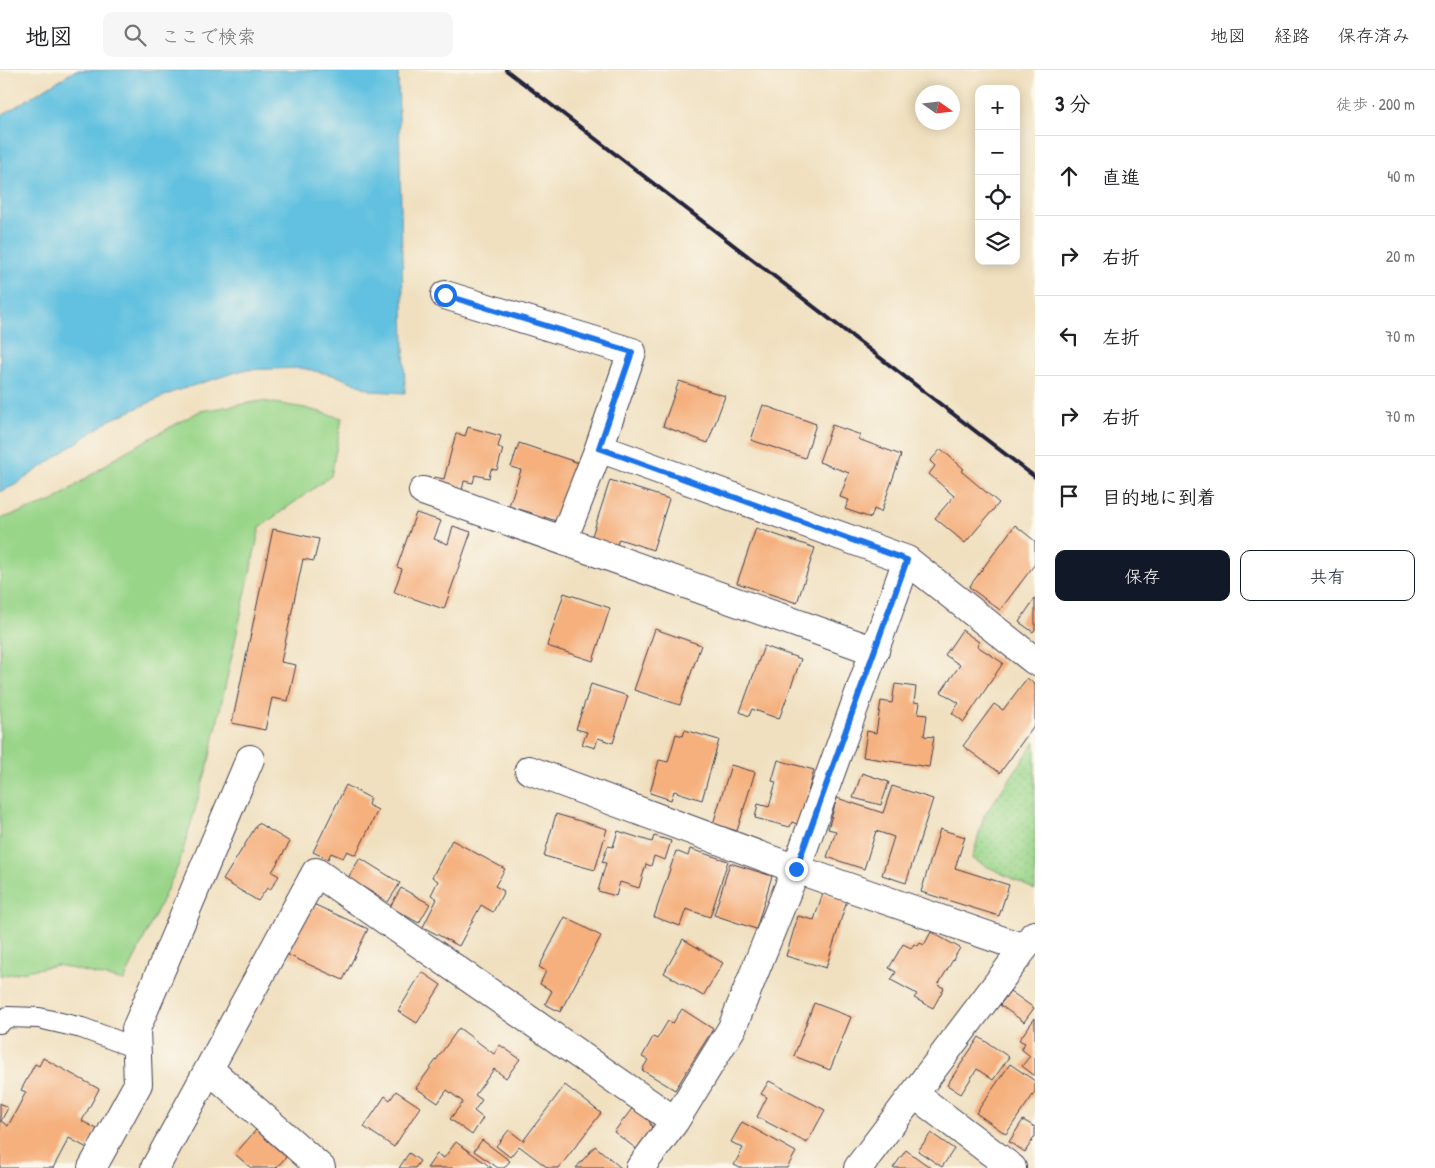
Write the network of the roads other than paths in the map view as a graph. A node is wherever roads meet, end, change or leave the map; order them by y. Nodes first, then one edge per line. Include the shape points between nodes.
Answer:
1 (445, 295) dead end
2 (599, 448) junction
3 (423, 491) dead end
4 (563, 540) junction
5 (907, 560) junction
6 (875, 651) junction
7 (1035, 661) edge
8 (250, 759) dead end
9 (529, 770) dead end
10 (796, 869) junction
11 (1029, 941) edge
12 (0, 1023) edge
13 (136, 1048) junction
14 (209, 1069) junction
15 (914, 1094) junction
16 (676, 1121) junction
17 (92, 1168) edge
18 (155, 1168) edge
19 (321, 1168) edge
20 (640, 1168) edge
21 (858, 1168) edge
22 (1012, 1168) edge

1 - 2 street via 632,352
2 - 4 street
2 - 5 street
3 - 4 street
4 - 6 street
5 - 6 street
5 - 7 street
6 - 10 street
8 - 13 street via 136,1030
9 - 10 street
10 - 11 street
10 - 16 street via 732,1028
11 - 15 street
12 - 13 lane via 7,1017 39,1018 82,1028
13 - 17 street via 138,1084
14 - 16 street via 316,872
14 - 18 street
14 - 19 street
15 - 21 street
15 - 22 street
16 - 20 street

